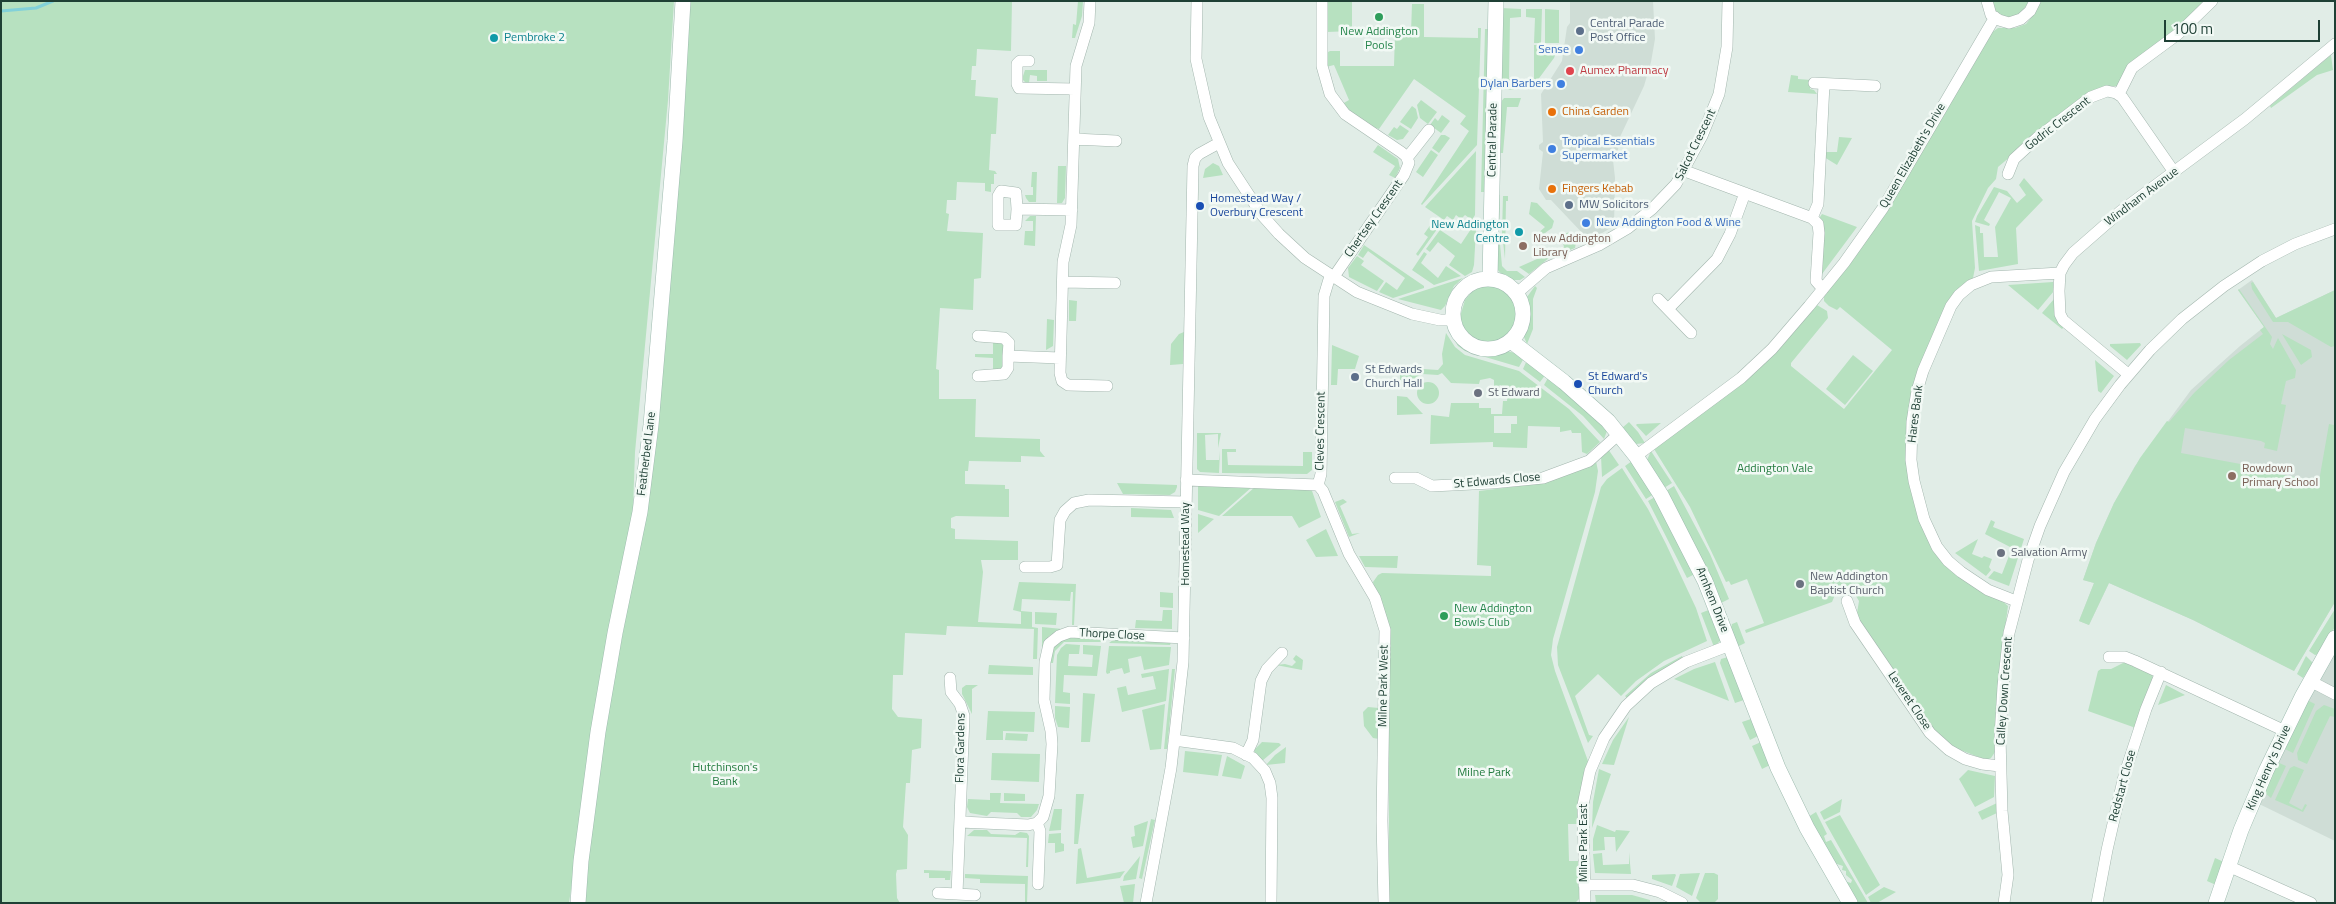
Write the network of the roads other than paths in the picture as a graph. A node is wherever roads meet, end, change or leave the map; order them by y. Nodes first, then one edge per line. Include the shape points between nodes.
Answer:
1 (683, 1) edge
2 (1090, 1) edge
3 (1197, 1) edge
4 (1322, 1) edge
5 (1496, 1) edge
6 (1728, 1) edge
7 (1987, 1) edge
8 (2035, 1) edge
9 (2212, 1) edge
10 (1995, 18) junction
11 (2335, 44) edge
12 (1029, 61) dead end
13 (1875, 86) dead end
14 (1076, 89) junction
15 (2118, 94) junction
16 (1429, 130) dead end
17 (1074, 139) junction
18 (1116, 140) dead end
19 (1219, 143) junction
20 (1407, 158) junction
21 (1685, 171) junction
22 (2174, 172) junction
23 (2008, 174) dead end
24 (1745, 193) junction
25 (1017, 209) dead end
26 (1072, 210) junction
27 (1812, 218) junction
28 (2335, 229) edge
29 (2060, 273) junction
30 (1332, 277) junction
31 (1490, 278) junction
32 (1062, 282) junction
33 (1115, 283) dead end
34 (1823, 289) junction
35 (1517, 293) junction
36 (1658, 299) dead end
37 (1668, 309) junction
38 (1454, 320) junction
39 (1691, 333) dead end
40 (978, 336) dead end
41 (1511, 341) junction
42 (1008, 356) junction
43 (1060, 358) junction
44 (2128, 374) junction
45 (978, 376) dead end
46 (1107, 386) dead end
47 (1619, 434) junction
48 (1636, 456) junction
49 (1395, 478) dead end
50 (1186, 480) junction
51 (1318, 485) junction
52 (1186, 502) junction
53 (1025, 568) dead end
54 (1847, 601) dead end
55 (2016, 601) junction
56 (1184, 638) junction
57 (2335, 638) edge
58 (1730, 645) junction
59 (1282, 653) dead end
60 (2109, 657) dead end
61 (2161, 672) junction
62 (950, 678) dead end
63 (2310, 681) junction
64 (2335, 693) edge
65 (2285, 731) junction
66 (1174, 740) junction
67 (1246, 755) junction
68 (2000, 766) junction
69 (960, 822) junction
70 (1037, 823) junction
71 (2228, 866) junction
72 (1038, 884) dead end
73 (1584, 885) junction
74 (938, 894) dead end
75 (957, 894) junction
76 (975, 895) dead end
77 (578, 903) edge
78 (1146, 903) edge
79 (1271, 903) edge
80 (1384, 903) edge
81 (1585, 903) edge
82 (1682, 903) edge
83 (1850, 903) edge
84 (2004, 903) edge
85 (2097, 903) edge
86 (2216, 903) edge
87 (2311, 903) edge

1 - 77 street, Featherbed Lane via 676,141 651,425 640,512 598,732
2 - 14 street via 1089,23 1076,58
3 - 19 street via 1197,65 1209,118
4 - 20 street via 1322,66 1330,94 1351,119
5 - 31 street, Central Parade
6 - 21 street, Salcot Crescent via 1727,47 1720,91
7 - 10 street via 1988,9
8 - 10 street via 2018,21
9 - 15 street via 2178,34 2132,68
10 - 34 street, Queen Elizabeth's Drive via 1892,193
11 - 22 street, Windham Avenue via 2263,105
12 - 14 street via 1017,64 1016,84 1019,88
13 - 27 street via 1819,84 1818,204
14 - 17 street
15 - 22 street
15 - 23 street, Godric Crescent via 2101,91 2078,106 2018,155
16 - 20 street, Chertsey Crescent
17 - 18 street
17 - 26 street
19 - 30 street via 1243,189 1267,222 1294,249
19 - 50 street, Homestead Way via 1195,158
20 - 30 street, Chertsey Crescent via 1406,172
21 - 24 street
21 - 35 street, Salcot Crescent via 1670,192 1632,225 1599,246 1546,268
22 - 29 street, Windham Avenue via 2099,230 2069,258
24 - 27 street
24 - 37 street via 1717,259
25 - 26 street
26 - 32 street
27 - 34 street via 1818,224 1819,233 1816,281
28 - 44 street, Calley Down Crescent via 2280,252 2224,286 2166,334
29 - 44 street via 2063,320
29 - 55 street, Hares Bank via 1991,277 1971,285 1959,295 1951,306 1924,370 1912,422 1914,481 1924,519 1937,546 1961,572 1988,590
30 - 38 street via 1401,311 1436,320
30 - 51 street, Cleves Crescent via 1324,296 1321,474
31 - 35 street via 1504,282
31 - 38 street via 1478,280 1464,289 1455,304
32 - 33 street
32 - 43 street
34 - 48 street, Queen Elizabeth's Drive via 1750,370
35 - 41 street via 1523,306 1523,317
36 - 37 street
37 - 39 street
38 - 41 street via 1462,337 1477,347 1497,348
40 - 42 street via 1004,338 1008,343
41 - 47 street, Arnhem Drive via 1584,398
42 - 43 street
42 - 45 street via 1008,368 1004,374
43 - 46 street via 1060,373 1065,383
44 - 55 street, Calley Down Crescent via 2095,419 2064,472 2040,526
47 - 48 street, Arnhem Drive
47 - 49 street, St Edwards Close via 1589,461 1543,478 1432,486 1416,478
48 - 58 street, Arnhem Drive via 1660,492 1690,549
50 - 51 street, Cleves Crescent
50 - 52 street, Homestead Way
51 - 80 street, Milne Park West via 1347,549 1378,605 1384,630
52 - 53 street via 1079,501 1065,510 1060,520 1057,565
52 - 56 street, Homestead Way
54 - 68 street, Leveret Close via 1855,623 1930,733 1965,759
55 - 68 street, Calley Down Crescent via 2003,686
56 - 66 street, Homestead Way
56 - 70 street, Thorpe Close via 1070,632 1051,642 1046,655 1044,700 1052,736 1050,788 1044,813
57 - 63 street, King Henry's Drive
58 - 73 street, Milne Park East via 1686,662 1658,678 1631,700 1609,730 1596,755 1586,787 1582,826
58 - 83 street, Arnhem Drive via 1778,768 1807,828
59 - 67 street via 1261,681 1254,738
60 - 61 street via 2130,658
61 - 65 street
61 - 85 street, Redstart Close via 2124,776
62 - 69 street, Flora Gardens via 951,692 964,716
63 - 64 street
63 - 65 street, King Henry's Drive
65 - 71 street, King Henry's Drive via 2251,805
66 - 67 street via 1226,746
66 - 78 street, Homestead Way
67 - 79 street via 1264,770 1272,790
68 - 84 street, Calley Down Crescent via 2008,878
69 - 70 street
69 - 75 street, Flora Gardens
70 - 72 street, Thorpe Close via 1040,831
71 - 86 street, King Henry's Drive
71 - 87 street
73 - 81 street, Milne Park East
73 - 82 street via 1634,886 1660,892
74 - 75 street
75 - 76 street

